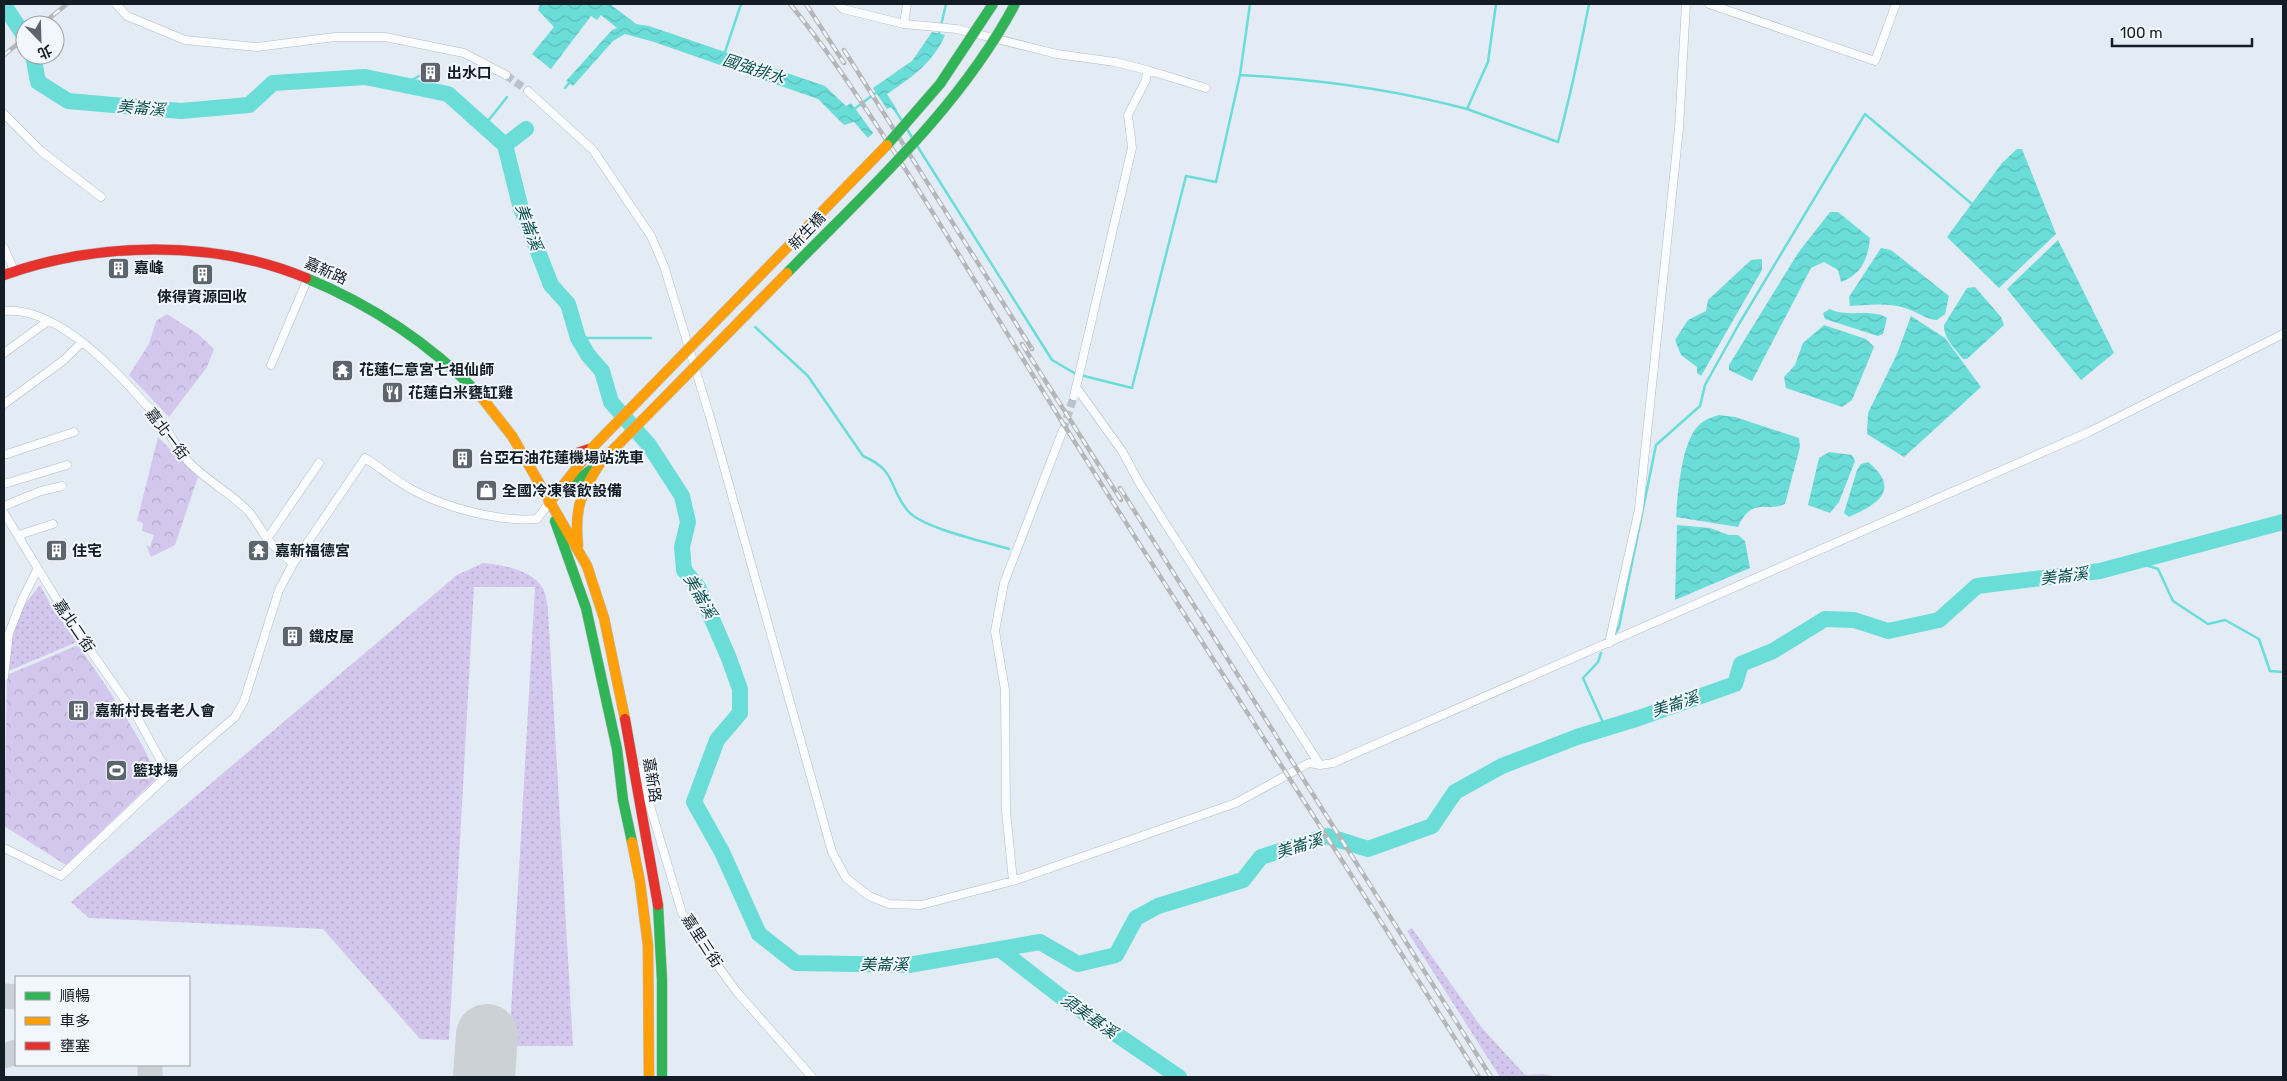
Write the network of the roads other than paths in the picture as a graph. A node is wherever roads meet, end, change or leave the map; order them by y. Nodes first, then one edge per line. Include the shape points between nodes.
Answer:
1 (116, 4) edge
2 (838, 4) edge
3 (907, 4) edge
4 (993, 4) edge
5 (1015, 4) edge
6 (1686, 4) edge
7 (1710, 4) edge
8 (1896, 4) edge
9 (904, 24) junction
10 (1148, 70) junction
11 (506, 76) tunnel mouth
12 (1206, 88) dead end
13 (528, 91) tunnel mouth
14 (4, 114) edge
15 (101, 197) dead end
16 (4, 248) edge
17 (14, 270) junction
18 (4, 275) edge
19 (308, 278) junction
20 (4, 311) edge
21 (48, 321) junction
22 (2283, 334) edge
23 (82, 342) junction
24 (4, 353) edge
25 (271, 365) dead end
26 (1077, 383) junction
27 (1074, 396) tunnel mouth
28 (4, 404) edge
29 (1063, 430) tunnel mouth
30 (74, 432) dead end
31 (592, 448) junction
32 (4, 455) edge
33 (526, 458) junction
34 (601, 462) junction
35 (319, 463) dead end
36 (67, 465) dead end
37 (4, 484) edge
38 (62, 486) dead end
39 (549, 503) junction
40 (4, 506) edge
41 (4, 513) edge
42 (53, 524) dead end
43 (267, 538) junction
44 (20, 539) junction
45 (580, 551) junction
46 (293, 564) junction
47 (37, 570) junction
48 (1609, 643) junction
49 (4, 677) edge
50 (632, 749) junction
51 (1320, 765) junction
52 (171, 772) junction
53 (4, 848) edge
54 (1013, 881) junction
55 (648, 1076) edge
56 (662, 1077) edge
57 (812, 1077) edge

1 - 11 street via 127,16 185,40 257,47 335,37 385,37 464,53
2 - 9 street via 843,9
3 - 9 street
4 - 31 main road, 新生橋, bridge via 940,84 902,130
5 - 34 main road, 新生橋, bridge via 990,48 896,161
6 - 48 street via 1679,128 1639,510
7 - 8 street via 1875,61
9 - 10 street via 956,29 1057,54
10 - 12 street
10 - 26 street via 1128,115 1132,148
13 - 54 street via 593,150 651,236 660,258 710,418 832,852 840,870 869,896 900,906 921,905
14 - 15 street via 41,151
16 - 17 street
17 - 18 main road, 嘉新路
17 - 19 main road, 嘉新路 via 62,258 155,251 232,256
19 - 25 street
19 - 33 main road, 嘉新路 via 354,300 416,337 451,365 488,403
20 - 21 street, 嘉北一街
21 - 23 street, 嘉北一街
21 - 24 street
22 - 48 street via 2089,432
23 - 28 street via 64,360
23 - 43 street, 嘉北一街 via 122,377 161,420 186,459 248,512
26 - 27 street
26 - 51 street
29 - 54 street via 1004,583 995,631 1005,690 1006,811
30 - 32 street
31 - 33 main road via 572,459
31 - 39 main road
33 - 39 main road, 嘉新路
34 - 39 main road
34 - 45 main road via 581,491 576,507 575,524
35 - 43 street
36 - 37 street
38 - 40 street
39 - 45 main road, 嘉新路
39 - 46 street via 537,519 515,521 448,504 413,490 365,458
39 - 55 main road, 嘉新路 via 586,608 617,749 640,882 650,981
41 - 44 street, 嘉北二街
42 - 44 street via 22,534
43 - 46 street, 嘉北一街
44 - 47 street, 嘉北二街
45 - 50 main road, 嘉新路 via 606,630
46 - 52 street via 279,590 244,702 235,717
47 - 49 street via 9,633
47 - 52 street, 嘉北二街 via 138,717 160,759
48 - 51 street via 1333,763
50 - 56 main road, 嘉新路 via 658,902 662,958
50 - 57 street, 嘉里三街 via 682,913 737,992
51 - 54 street via 1309,762 1236,803
52 - 53 street via 61,876

